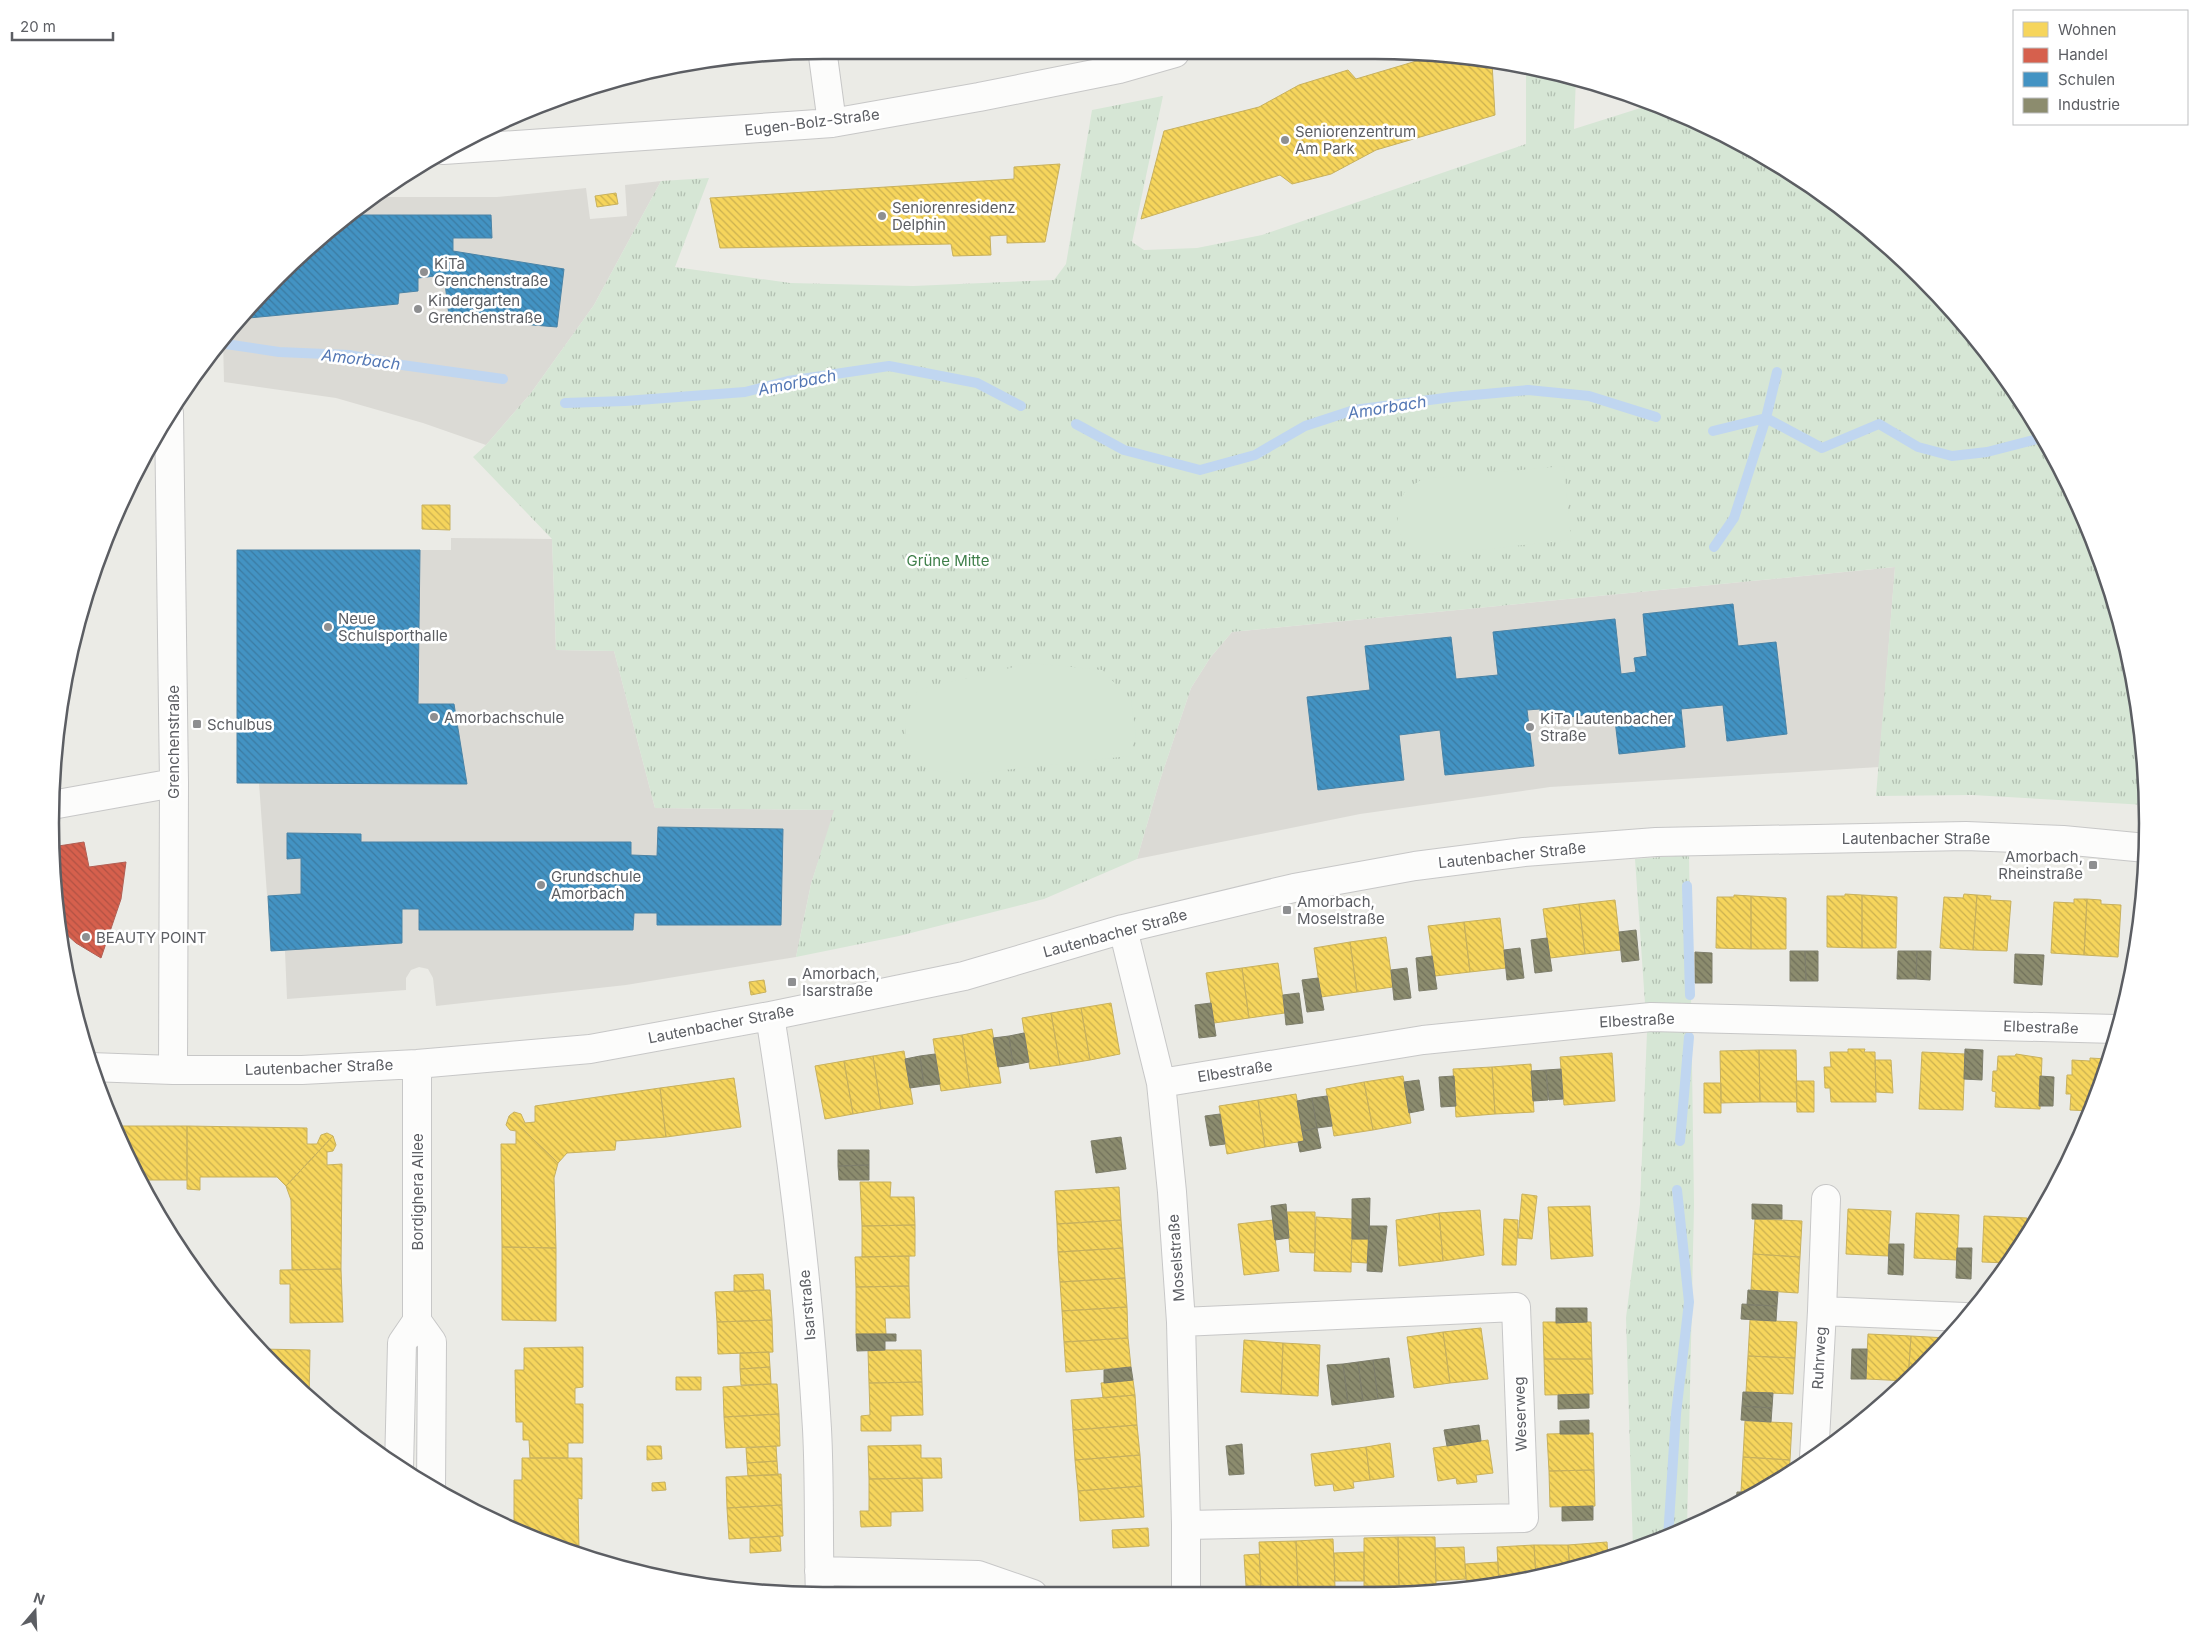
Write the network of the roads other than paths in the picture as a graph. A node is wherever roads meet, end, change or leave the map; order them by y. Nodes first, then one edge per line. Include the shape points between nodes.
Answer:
1 (823, 59) edge
2 (1154, 59) edge
3 (832, 123) junction
4 (464, 149) edge
5 (169, 428) edge
6 (174, 783) junction
7 (59, 804) edge
8 (2139, 847) edge
9 (1123, 929) junction
10 (770, 1016) junction
11 (2111, 1029) edge
12 (417, 1064) junction
13 (99, 1067) edge
14 (173, 1070) junction
15 (1161, 1083) junction
16 (1826, 1198) dead end
17 (1822, 1311) junction
18 (1958, 1317) edge
19 (416, 1321) junction
20 (1181, 1322) junction
21 (1815, 1447) edge
22 (399, 1459) edge
23 (431, 1479) edge
24 (1186, 1525) junction
25 (820, 1583) edge
26 (1013, 1587) edge
27 (1186, 1587) edge

1 - 3 street
2 - 3 street, Eugen-Bolz-Straße via 988,96
3 - 4 street, Eugen-Bolz-Straße
5 - 6 street, Grenchenstraße
6 - 7 street
6 - 14 street, Grenchenstraße
8 - 9 street, Lautenbacher Straße via 1966,836 1656,842 1524,852 1346,878
9 - 10 street, Lautenbacher Straße via 964,976
9 - 15 street, Moselstraße
10 - 12 street, Lautenbacher Straße via 590,1049
10 - 25 street, Isarstraße via 790,1137 803,1249 817,1431
11 - 15 street, Elbestraße via 1651,1017 1423,1040
12 - 14 street, Lautenbacher Straße via 302,1070
12 - 19 street, Bordighera Allee
13 - 14 street, Lautenbacher Straße
15 - 20 street, Moselstraße
16 - 17 street
17 - 18 street, Ruhrweg
17 - 21 street, Ruhrweg
19 - 22 street via 402,1343
19 - 23 street via 432,1342
20 - 24 street, Moselstraße
20 - 24 street, Weserweg via 1516,1307 1524,1518
24 - 27 street, Moselstraße
25 - 26 street via 978,1575

